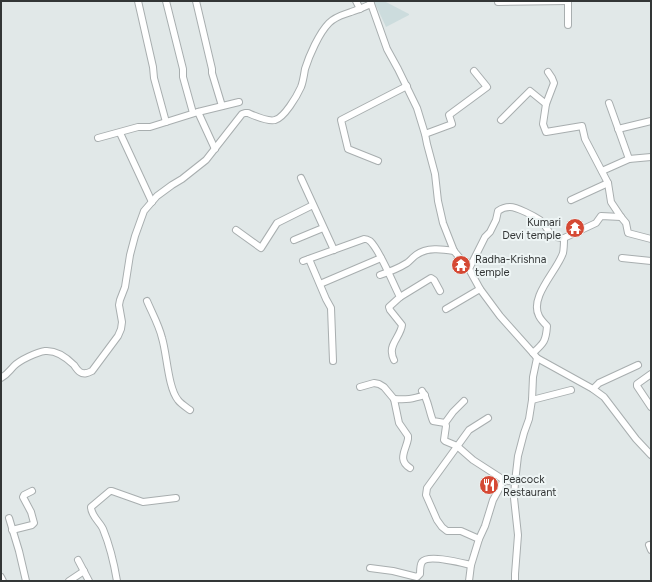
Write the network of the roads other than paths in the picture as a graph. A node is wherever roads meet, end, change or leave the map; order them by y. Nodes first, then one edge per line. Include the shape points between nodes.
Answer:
1 (138, 1) edge
2 (166, 1) edge
3 (196, 1) edge
4 (356, 1) edge
5 (568, 1) edge
6 (370, 2) edge
7 (498, 2) dead end
8 (360, 9) junction
9 (568, 25) dead end
10 (474, 71) dead end
11 (548, 72) dead end
12 (407, 86) junction
13 (239, 102) dead end
14 (609, 103) dead end
15 (546, 104) junction
16 (222, 106) junction
17 (196, 112) junction
18 (502, 120) dead end
19 (651, 121) edge
20 (166, 122) junction
21 (618, 129) junction
22 (120, 132) junction
23 (425, 134) junction
24 (98, 138) dead end
25 (215, 148) junction
26 (651, 157) edge
27 (629, 159) junction
28 (378, 161) dead end
29 (602, 171) junction
30 (300, 178) dead end
31 (608, 183) junction
32 (571, 200) dead end
33 (152, 202) junction
34 (313, 205) junction
35 (621, 217) junction
36 (324, 228) junction
37 (236, 230) dead end
38 (564, 238) junction
39 (651, 239) edge
40 (294, 240) dead end
41 (334, 250) junction
42 (454, 251) junction
43 (381, 258) junction
44 (622, 258) dead end
45 (651, 261) edge
46 (469, 269) junction
47 (388, 272) junction
48 (380, 275) dead end
49 (320, 284) junction
50 (480, 289) junction
51 (440, 291) dead end
52 (400, 297) junction
53 (147, 301) dead end
54 (446, 309) dead end
55 (535, 355) junction
56 (394, 360) dead end
57 (333, 361) dead end
58 (638, 365) dead end
59 (651, 374) edge
60 (1, 378) edge
61 (360, 387) dead end
62 (593, 389) junction
63 (571, 390) dead end
64 (394, 399) junction
65 (532, 400) junction
66 (464, 401) dead end
67 (651, 407) edge
68 (190, 410) dead end
69 (488, 418) dead end
70 (445, 424) junction
71 (457, 446) junction
72 (651, 455) edge
73 (410, 468) dead end
74 (504, 480) junction
75 (515, 482) junction
76 (32, 490) dead end
77 (176, 498) dead end
78 (9, 518) dead end
79 (12, 530) junction
80 (479, 539) junction
81 (78, 560) dead end
82 (471, 565) junction
83 (370, 568) dead end
84 (84, 571) junction
85 (1, 577) edge
86 (3, 581) edge
87 (26, 581) edge
88 (69, 581) edge
89 (89, 581) edge
90 (117, 581) edge
91 (469, 581) edge
92 (515, 581) edge

1 - 20 street
2 - 17 street via 183,77
3 - 16 street
4 - 8 street
5 - 7 street
5 - 9 street
6 - 8 street
6 - 12 street via 387,49
8 - 25 street via 338,16 325,28 308,62 301,87 281,117 270,121 248,113 242,114
10 - 23 street via 487,87 449,115 452,124
11 - 15 street via 554,83
12 - 23 street
12 - 28 street via 341,120 348,149
13 - 16 street
14 - 21 street
15 - 18 street via 530,90
15 - 29 street via 543,124 546,132 582,126 585,139
16 - 17 street
17 - 20 street
17 - 25 street
19 - 21 street
20 - 22 street
21 - 27 street
22 - 24 street
22 - 33 street
23 - 42 street via 443,223
25 - 33 street via 201,165
26 - 27 street
27 - 29 street
29 - 31 street
30 - 34 street
31 - 32 street
31 - 35 street via 611,202
33 - 60 street via 141,218 130,255 119,305 121,329 92,371 83,374 60,353 43,351 15,365
34 - 36 street
34 - 37 street via 276,223 261,248
35 - 38 street via 600,216 596,223
35 - 39 street via 628,232
36 - 40 street
36 - 41 street
38 - 46 street via 553,236 542,222 532,215 511,207 504,208 498,211 490,232
38 - 55 street via 561,258 541,292 537,305 538,316 547,326 546,338
41 - 43 street via 364,239 370,241
41 - 49 street via 306,260
42 - 46 street
42 - 47 street via 424,251 406,264
43 - 47 street
43 - 49 street
44 - 45 street
46 - 50 street
47 - 48 street
47 - 52 street
49 - 57 street via 331,308
50 - 54 street
50 - 55 street
51 - 52 street via 431,278
52 - 56 street via 389,307 402,325 391,352
53 - 68 street via 162,337 170,381 179,401
55 - 62 street
55 - 65 street
58 - 62 street
59 - 67 street via 637,384
61 - 64 street via 379,384
62 - 72 street via 604,397
63 - 65 street
64 - 70 street via 412,399 424,393 433,421
64 - 73 street via 399,423 408,436 403,460
65 - 75 street via 518,456
66 - 70 street
69 - 71 street via 469,430
70 - 71 street via 445,442
71 - 74 street
71 - 80 street via 428,488 426,495 442,527
74 - 75 street
74 - 80 street via 493,500
75 - 92 street via 518,535
76 - 79 street via 23,497 32,512 34,523
77 - 90 street via 143,502 110,491 91,507 93,515 102,527
78 - 79 street
79 - 87 street
80 - 82 street
81 - 84 street
82 - 83 street via 436,558 427,559 423,561 417,577
82 - 91 street
84 - 88 street
84 - 89 street
85 - 86 street

